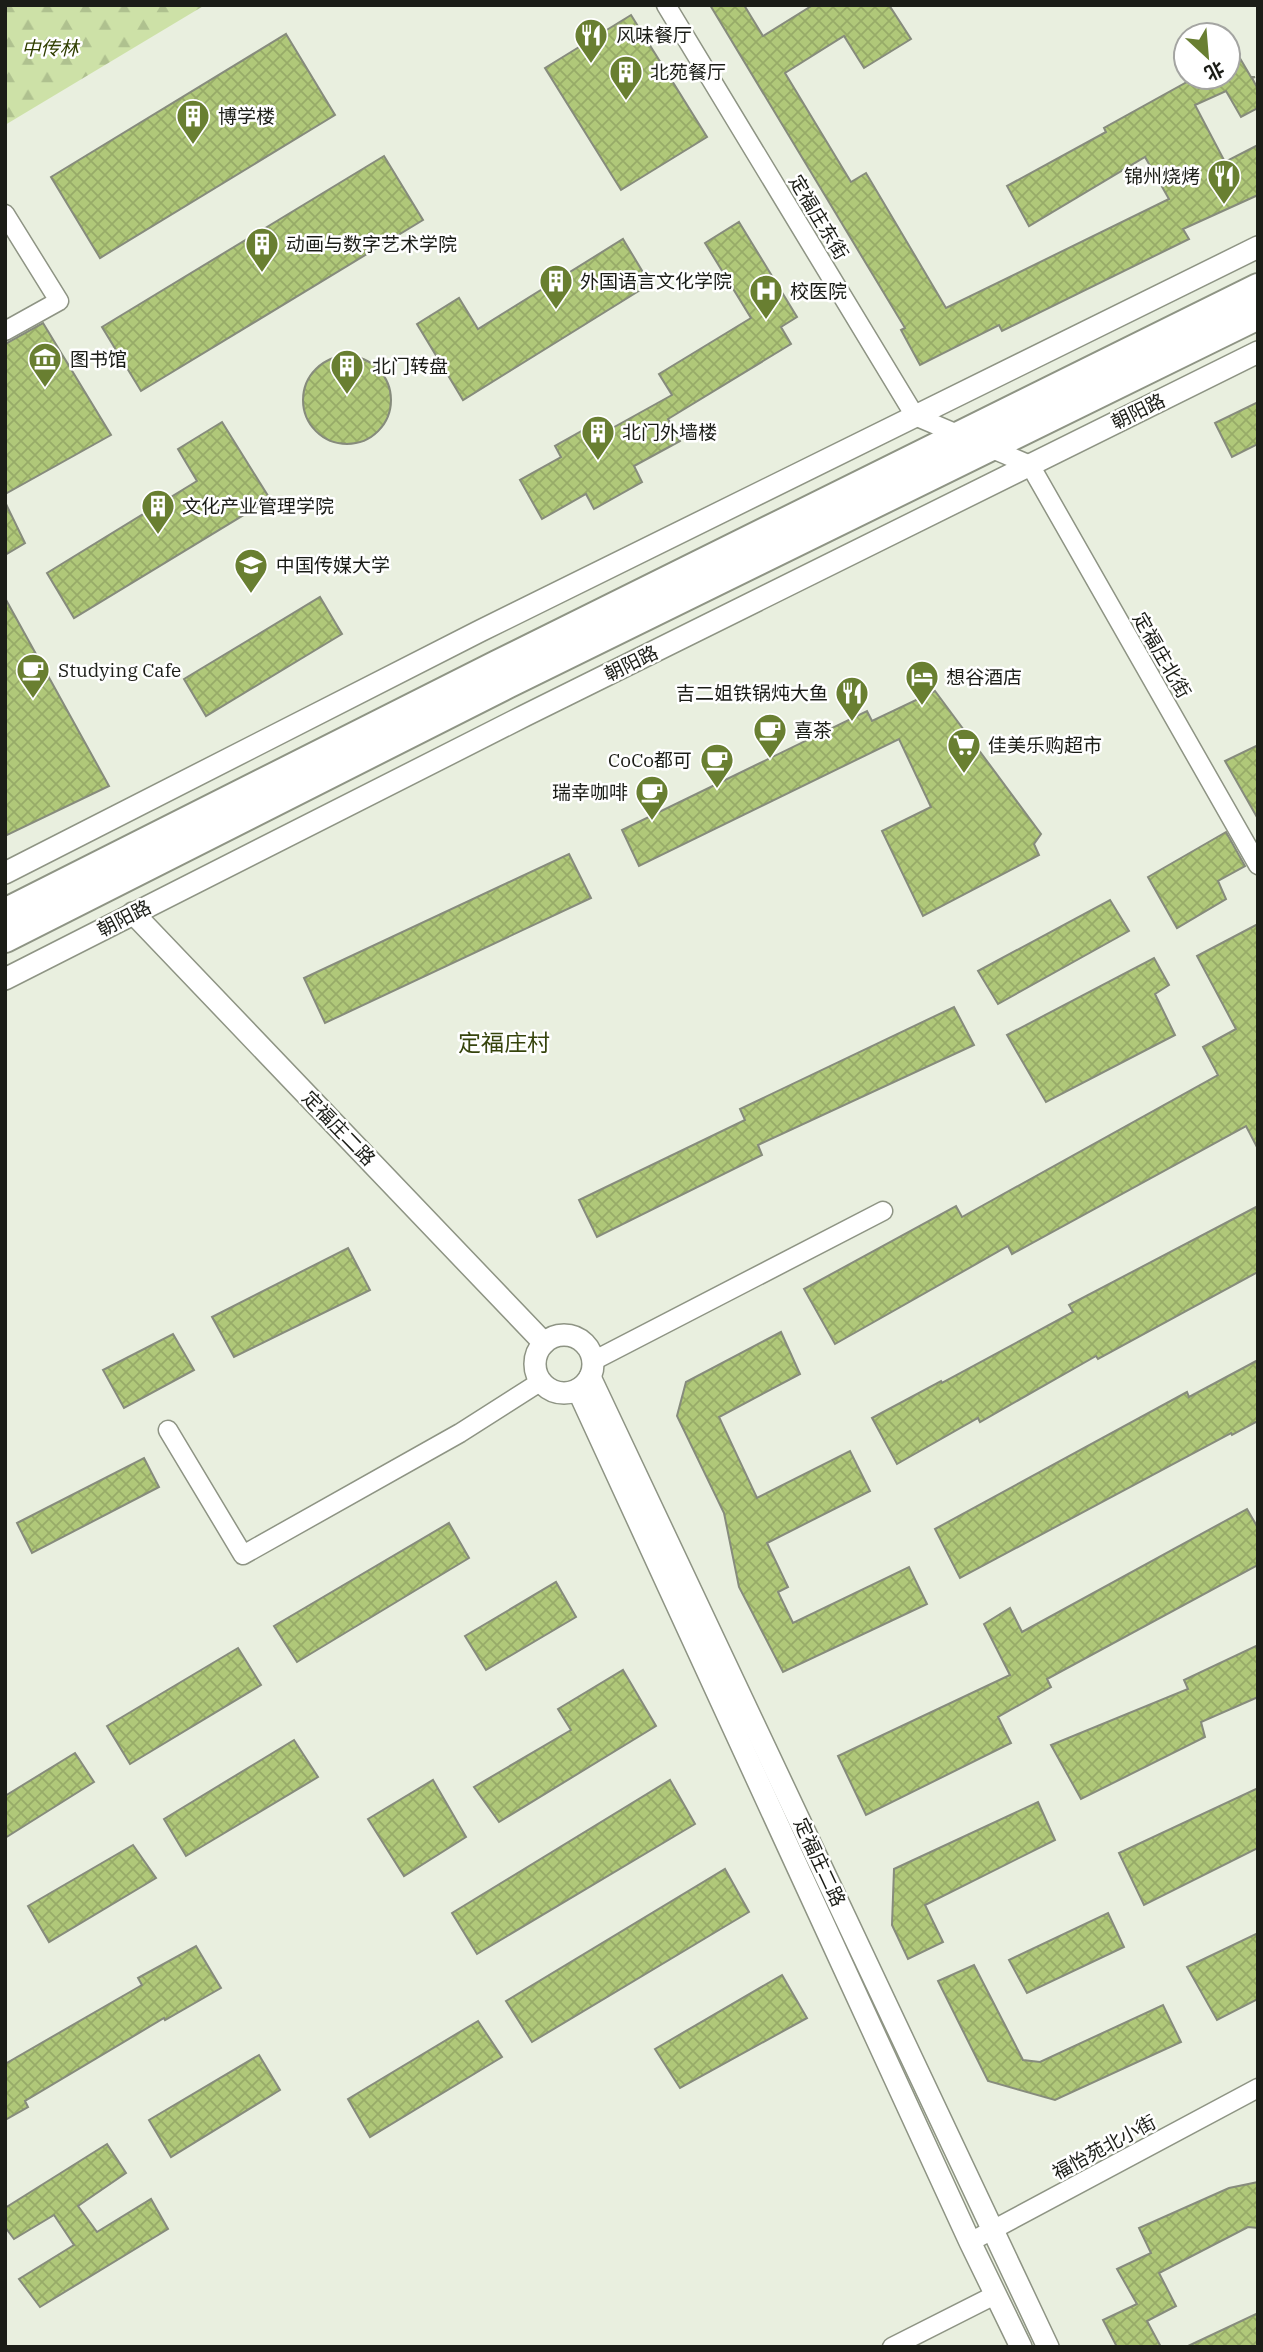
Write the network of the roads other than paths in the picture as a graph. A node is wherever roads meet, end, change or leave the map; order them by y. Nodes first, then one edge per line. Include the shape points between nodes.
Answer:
1 (666, 5) edge
2 (5, 214) edge
3 (1258, 247) edge
4 (1258, 288) edge
5 (1258, 315) edge
6 (5, 331) edge
7 (1258, 352) edge
8 (915, 416) junction
9 (959, 434) junction
10 (990, 447) junction
11 (1030, 465) junction
12 (1258, 865) edge
13 (5, 873) edge
14 (133, 913) junction
15 (5, 914) edge
16 (5, 938) edge
17 (5, 979) edge
18 (883, 1211) dead end
19 (544, 1343) junction
20 (587, 1376) junction
21 (540, 1382) junction
22 (168, 1430) dead end
23 (1256, 2092) edge
24 (994, 2230) junction
25 (970, 2242) junction
26 (995, 2295) junction
27 (892, 2347) edge
28 (1021, 2347) edge
29 (1048, 2347) edge

1 - 8 street, 定福庄东街
2 - 6 street via 59,301
3 - 8 street
4 - 9 highway
5 - 10 highway, 朝阳路
7 - 11 street, 朝阳路
8 - 9 street
8 - 13 street
9 - 10 street
9 - 15 highway
10 - 11 street
10 - 16 highway, 朝阳路
11 - 12 street, 定福庄北街
11 - 14 street, 朝阳路
14 - 17 street, 朝阳路
14 - 19 street, 定福庄二路
18 - 20 street
19 - 20 street, 定福庄二路 via 559,1335 575,1337 587,1346
19 - 21 street via 535,1359
20 - 21 street via 561,1394
20 - 24 street, 定福庄二路
20 - 25 street, 定福庄二路
21 - 22 street via 460,1433 243,1555
23 - 24 street, 福怡苑北小街
24 - 25 street, 福怡苑北小街
24 - 29 street, 定福庄二路
25 - 26 street, 定福庄二路
26 - 27 street
26 - 28 street, 定福庄二路

